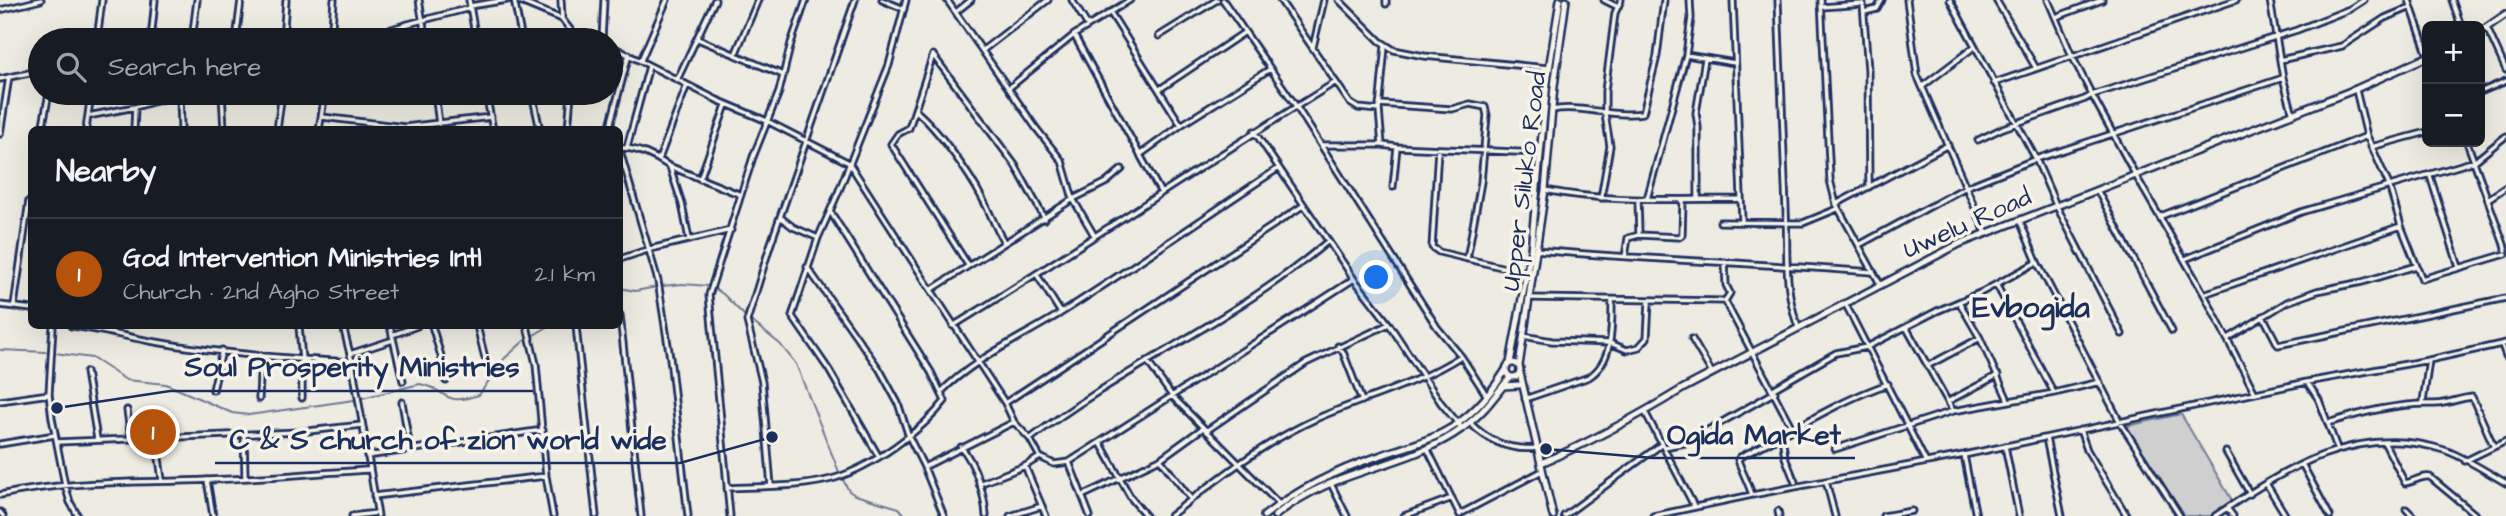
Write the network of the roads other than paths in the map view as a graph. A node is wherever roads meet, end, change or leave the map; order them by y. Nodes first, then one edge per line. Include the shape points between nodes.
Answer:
1 (41, 0) edge
2 (102, 0) edge
3 (155, 0) edge
4 (197, 0) edge
5 (241, 0) edge
6 (286, 0) edge
7 (334, 0) edge
8 (419, 0) edge
9 (507, 0) edge
10 (515, 0) edge
11 (561, 0) edge
12 (604, 0) edge
13 (667, 0) edge
14 (715, 0) edge
15 (758, 0) edge
16 (806, 0) edge
17 (855, 0) edge
18 (882, 0) edge
19 (906, 0) edge
20 (947, 0) edge
21 (971, 0) edge
22 (1048, 0) edge
23 (1072, 0) edge
24 (1128, 0) edge
25 (1217, 0) edge
26 (1223, 0) edge
27 (1280, 0) edge
28 (1324, 0) edge
29 (1339, 0) edge
30 (1551, 0) edge
31 (1604, 0) edge
32 (1621, 0) edge
33 (1664, 0) edge
34 (1690, 0) edge
35 (1733, 0) edge
36 (1778, 0) edge
37 (1821, 0) edge
38 (1882, 0) edge
39 (1907, 0) edge
40 (1950, 0) edge
41 (1996, 0) edge
42 (2048, 0) edge
43 (2102, 0) edge
44 (2236, 0) edge
45 (2270, 0) edge
46 (2364, 0) edge
47 (2409, 0) edge
48 (2452, 0) edge
49 (1562, 1) edge
50 (1864, 2) edge
51 (470, 5) edge
52 (1618, 7) junction
53 (1821, 7) junction
54 (2411, 7) junction
55 (0, 8) edge
56 (904, 9) junction
57 (957, 12) junction
58 (1110, 12) junction
59 (1864, 12) junction
60 (2506, 14) edge
61 (2056, 17) junction
62 (562, 19) junction
63 (422, 20) junction
64 (2459, 21) edge
65 (1554, 24) junction
66 (1088, 26) junction
67 (1561, 26) junction
68 (98, 28) edge
69 (152, 28) edge
70 (194, 28) edge
71 (238, 28) edge
72 (284, 28) edge
73 (332, 28) edge
74 (396, 28) edge
75 (424, 28) edge
76 (474, 28) edge
77 (520, 28) edge
78 (569, 28) edge
79 (603, 28) edge
80 (2487, 28) joint
81 (1245, 32) junction
82 (1074, 35) junction
83 (2276, 35) junction
84 (1159, 36) dead end
85 (698, 38) junction
86 (2422, 40) edge
87 (1385, 45) junction
88 (1312, 47) junction
89 (1974, 47) junction
90 (983, 50) junction
91 (623, 51) edge
92 (629, 54) junction
93 (736, 55) junction
94 (1686, 55) junction
95 (2071, 56) junction
96 (2422, 57) edge
97 (1705, 59) junction
98 (641, 60) junction
99 (2280, 61) junction
100 (1735, 63) junction
101 (649, 66) junction
102 (1548, 68) junction
103 (2036, 68) junction
104 (1270, 69) junction
105 (2506, 70) edge
106 (28, 73) edge
107 (784, 76) junction
108 (623, 77) edge
109 (9, 78) junction
110 (2283, 78) junction
111 (0, 79) edge
112 (677, 80) junction
113 (2506, 81) edge
114 (1336, 82) junction
115 (1994, 83) junction
116 (687, 85) junction
117 (1923, 86) junction
118 (1009, 88) junction
119 (2356, 89) junction
120 (1160, 90) junction
121 (2485, 90) edge
122 (2092, 95) junction
123 (726, 104) junction
124 (47, 105) edge
125 (89, 105) edge
126 (142, 105) edge
127 (182, 105) edge
128 (223, 105) edge
129 (280, 105) edge
130 (324, 105) edge
131 (437, 105) edge
132 (488, 105) edge
133 (535, 105) edge
134 (570, 105) edge
135 (616, 105) edge
136 (1296, 106) junction
137 (135, 107) junction
138 (1379, 107) junction
139 (1552, 110) junction
140 (916, 111) junction
141 (1605, 114) junction
142 (2293, 114) junction
143 (88, 116) junction
144 (322, 117) junction
145 (491, 117) junction
146 (767, 121) junction
147 (2017, 123) junction
148 (439, 124) junction
149 (1181, 125) junction
150 (43, 126) edge
151 (87, 126) edge
152 (134, 126) edge
153 (181, 126) edge
154 (224, 126) edge
155 (278, 126) edge
156 (321, 126) edge
157 (397, 126) edge
158 (416, 126) edge
159 (492, 126) edge
160 (539, 126) edge
161 (568, 126) edge
162 (612, 126) edge
163 (1254, 131) junction
164 (2422, 133) edge
165 (0, 134) edge
166 (2113, 134) junction
167 (2367, 136) junction
168 (2506, 136) edge
169 (1978, 140) dead end
170 (807, 142) junction
171 (1320, 145) junction
172 (1382, 145) junction
173 (1948, 145) junction
174 (626, 147) junction
175 (1397, 147) junction
176 (2371, 147) junction
177 (2470, 147) edge
178 (623, 148) edge
179 (1438, 149) junction
180 (1484, 150) junction
181 (1540, 153) junction
182 (1140, 155) junction
183 (623, 159) edge
184 (659, 159) junction
185 (2036, 159) junction
186 (2475, 161) junction
187 (849, 163) junction
188 (669, 166) junction
189 (1279, 168) junction
190 (1122, 169) dead end
191 (2429, 175) junction
192 (2136, 176) junction
193 (700, 179) junction
194 (2389, 185) junction
195 (1393, 187) dead end
196 (1869, 187) junction
197 (1966, 187) junction
198 (2506, 187) edge
199 (1545, 190) junction
200 (2097, 190) junction
201 (1161, 193) junction
202 (741, 195) junction
203 (1601, 198) junction
204 (1073, 199) junction
205 (1647, 199) junction
206 (1683, 199) junction
207 (1698, 199) junction
208 (1741, 199) junction
209 (2488, 199) junction
210 (1638, 200) junction
211 (1304, 205) junction
212 (2056, 205) junction
213 (1837, 207) junction
214 (28, 208) edge
215 (830, 211) junction
216 (2161, 216) junction
217 (780, 217) junction
218 (1045, 219) junction
219 (2020, 220) junction
220 (1742, 221) junction
221 (1720, 222) dead end
222 (1787, 224) junction
223 (2401, 226) junction
224 (730, 230) junction
225 (1986, 233) junction
226 (2504, 234) edge
227 (1094, 235) junction
228 (1639, 235) junction
229 (818, 238) junction
230 (689, 239) junction
231 (1328, 241) junction
232 (1004, 243) junction
233 (1859, 245) junction
234 (650, 249) junction
235 (1534, 250) junction
236 (2506, 252) edge
237 (1625, 257) junction
238 (623, 258) edge
239 (1467, 259) junction
240 (2185, 260) junction
241 (1725, 262) junction
242 (2037, 262) junction
243 (968, 265) junction
244 (1786, 265) junction
245 (2417, 266) junction
246 (807, 267) junction
247 (2459, 267) junction
248 (1872, 272) junction
249 (1527, 274) junction
250 (1037, 275) junction
251 (1354, 279) junction
252 (1880, 284) junction
253 (1997, 284) junction
254 (931, 290) junction
255 (2204, 294) junction
256 (1530, 298) junction
257 (2506, 298) edge
258 (1612, 301) junction
259 (1649, 301) junction
260 (1725, 301) junction
261 (1959, 302) junction
262 (1845, 303) junction
263 (0, 305) edge
264 (14, 306) junction
265 (28, 308) edge
266 (1061, 313) junction
267 (2263, 316) junction
268 (1389, 324) junction
269 (953, 326) junction
270 (1798, 327) junction
271 (1906, 327) junction
272 (53, 329) edge
273 (92, 329) edge
274 (299, 329) edge
275 (344, 329) edge
276 (391, 329) edge
277 (410, 329) edge
278 (433, 329) edge
279 (478, 329) edge
280 (528, 329) edge
281 (576, 329) edge
282 (621, 329) edge
283 (2172, 331) dead end
284 (2122, 334) dead end
285 (1523, 336) junction
286 (393, 337) junction
287 (1980, 338) junction
288 (1692, 339) dead end
289 (2227, 339) junction
290 (1610, 343) junction
291 (2504, 344) edge
292 (1338, 346) junction
293 (1867, 346) junction
294 (222, 351) junction
295 (1752, 351) junction
296 (349, 354) junction
297 (261, 355) junction
298 (1461, 356) junction
299 (2506, 356) edge
300 (485, 358) dead end
301 (302, 360) junction
302 (1147, 360) junction
303 (2429, 360) junction
304 (352, 362) junction
305 (978, 363) junction
306 (1510, 363) junction
307 (1928, 365) junction
308 (1506, 371) junction
309 (86, 372) dead end
310 (1516, 373) junction
311 (1712, 373) junction
312 (1998, 375) junction
313 (1423, 377) junction
314 (403, 381) dead end
315 (446, 381) dead end
316 (2100, 382) junction
317 (2307, 382) junction
318 (1888, 384) junction
319 (1519, 385) junction
320 (1503, 386) junction
321 (213, 390) dead end
322 (1524, 391) junction
323 (1774, 391) junction
324 (941, 392) junction
325 (2054, 393) junction
326 (2255, 393) junction
327 (49, 394) junction
328 (1172, 396) junction
329 (1488, 396) junction
330 (302, 398) dead end
331 (259, 399) dead end
332 (1525, 399) junction
333 (2008, 400) junction
334 (0, 401) edge
335 (1363, 401) junction
336 (1949, 401) junction
337 (402, 402) dead end
338 (2423, 402) junction
339 (1005, 403) junction
340 (127, 410) dead end
341 (1953, 411) junction
342 (1645, 412) junction
343 (1014, 422) junction
344 (2120, 422) junction
345 (1457, 423) junction
346 (1470, 423) junction
347 (2328, 423) junction
348 (362, 425) junction
349 (1909, 425) junction
350 (1462, 428) junction
351 (1204, 429) junction
352 (543, 430) junction
353 (1793, 430) junction
354 (2080, 430) junction
355 (55, 435) junction
356 (244, 435) junction
357 (1782, 436) junction
358 (156, 437) junction
359 (909, 438) junction
360 (2046, 438) junction
361 (131, 439) junction
362 (1030, 439) junction
363 (97, 440) junction
364 (2506, 440) edge
365 (57, 442) junction
366 (2384, 442) junction
367 (1101, 443) junction
368 (0, 444) edge
369 (1663, 446) junction
370 (2005, 446) junction
371 (961, 447) junction
372 (2494, 447) junction
373 (1427, 448) junction
374 (1537, 448) junction
375 (2337, 448) junction
376 (410, 449) junction
377 (1835, 449) dead end
378 (2226, 452) dead end
379 (1964, 455) junction
380 (367, 456) junction
381 (879, 457) junction
382 (1040, 457) junction
383 (1160, 459) junction
384 (1926, 461) junction
385 (2465, 461) junction
386 (1069, 462) junction
387 (1541, 463) junction
388 (2302, 464) junction
389 (1239, 465) junction
390 (1025, 466) junction
391 (924, 467) junction
392 (368, 470) junction
393 (1542, 470) junction
394 (546, 475) junction
395 (245, 477) junction
396 (1120, 478) junction
397 (162, 480) junction
398 (207, 480) junction
399 (1826, 481) junction
400 (1330, 482) junction
401 (1796, 482) dead end
402 (2506, 483) edge
403 (979, 484) junction
404 (2266, 484) junction
405 (65, 485) junction
406 (771, 486) junction
407 (727, 488) junction
408 (1, 493) edge
409 (2249, 494) junction
410 (1752, 495) junction
411 (373, 496) junction
412 (1082, 496) junction
413 (1452, 498) junction
414 (1191, 499) junction
415 (1279, 504) junction
416 (1042, 506) junction
417 (1694, 506) junction
418 (2227, 508) junction
419 (2406, 509) dead end
420 (1912, 511) dead end
421 (377, 515) edge
422 (1460, 515) edge
423 (78, 516) edge
424 (213, 516) edge
425 (352, 516) edge
426 (553, 516) edge
427 (596, 516) edge
428 (641, 516) edge
429 (688, 516) edge
430 (730, 516) edge
431 (944, 516) edge
432 (986, 516) edge
433 (1010, 516) edge
434 (1046, 516) edge
435 (1090, 516) edge
436 (1146, 516) edge
437 (1170, 516) edge
438 (1265, 516) edge
439 (1275, 516) edge
440 (1347, 516) edge
441 (1404, 516) edge
442 (1553, 516) edge
443 (1564, 516) edge
444 (1653, 516) edge
445 (1835, 516) edge
446 (1883, 516) edge
447 (1976, 516) edge
448 (2020, 516) edge
449 (2062, 516) edge
450 (2127, 516) edge
451 (2180, 516) edge
452 (2215, 516) edge
453 (2233, 516) edge
454 (2286, 516) edge
455 (2330, 516) edge
456 (2413, 516) edge
457 (2477, 516) edge

1 - 55 street
2 - 68 street
3 - 69 street
4 - 70 street
5 - 71 street
6 - 72 street
7 - 73 street
8 - 63 street
9 - 51 street
10 - 62 street
10 - 77 street
11 - 62 street
12 - 79 street
13 - 98 street
14 - 85 street
15 - 93 street
16 - 107 street
17 - 170 street
18 - 56 street
19 - 56 street
20 - 57 street
21 - 57 street
22 - 90 street
23 - 66 street
24 - 58 street
25 - 84 street
26 - 81 street
27 - 88 street
28 - 88 street
29 - 87 street
30 - 49 street
31 - 52 street
32 - 52 street
33 - 141 street via 1645,110
34 - 94 street
35 - 100 street
36 - 222 street
37 - 53 street
38 - 59 street via 1877,9
39 - 117 street via 1915,67
40 - 89 street
41 - 103 street
42 - 61 street
43 - 61 street
44 - 95 street
45 - 83 street
46 - 83 street via 2316,23
47 - 54 street
48 - 64 street
49 - 65 main road, Upper Siluko Road
49 - 67 main road, Upper Siluko Road
50 - 53 street
50 - 59 street
51 - 63 street
51 - 76 street
52 - 141 street via 1609,50
53 - 213 street via 1830,180
54 - 86 street
54 - 99 street via 2342,46
56 - 187 street via 889,65
57 - 90 street
58 - 66 street
58 - 120 street
59 - 196 street
60 - 80 main road
61 - 95 street
62 - 78 street
63 - 74 street
63 - 75 street
65 - 67 main road
65 - 102 main road, Upper Siluko Road
66 - 82 street
67 - 139 main road, Upper Siluko Road
80 - 105 street
81 - 104 street
81 - 120 street
82 - 118 street
82 - 182 street
83 - 99 street
83 - 122 street
85 - 93 street
85 - 112 street
87 - 102 street via 1424,56
87 - 138 street
88 - 114 street
89 - 115 street
89 - 117 street
90 - 118 street
91 - 92 street
92 - 98 street
92 - 108 street
93 - 107 street
94 - 97 street
94 - 205 street
95 - 103 street
95 - 122 street
96 - 119 main road, Uwelu Road
97 - 100 street
97 - 207 street via 1696,113
98 - 101 street
99 - 110 street
100 - 208 street
101 - 112 street
101 - 174 street
102 - 181 main road, Upper Siluko Road
103 - 115 street
104 - 136 street
104 - 149 street
106 - 109 street
107 - 146 street
109 - 111 street
109 - 165 street
110 - 142 street
110 - 166 street
112 - 116 street
113 - 121 street
114 - 136 street
114 - 138 street via 1354,106
115 - 147 street
116 - 123 street
116 - 184 street
117 - 173 street
118 - 204 street via 1062,161
119 - 142 main road, Uwelu Road
119 - 167 street
120 - 149 street
122 - 147 street
122 - 166 street
123 - 146 street
123 - 193 street
124 - 150 street
125 - 143 street
126 - 137 street
127 - 153 street
128 - 154 street
129 - 155 street
130 - 144 street
131 - 148 street
132 - 145 street
133 - 160 street
134 - 161 street
135 - 162 street
136 - 163 street
136 - 171 street
137 - 143 street
137 - 152 street
138 - 172 street
138 - 180 street via 1482,105 1487,115
139 - 141 street
139 - 199 main road, Upper Siluko Road
140 - 218 street via 933,55 1015,165
140 - 232 street via 931,123 982,198
140 - 243 street via 909,128 891,144
141 - 203 street via 1610,154
142 - 192 main road, Uwelu Road
143 - 151 street
144 - 156 street
144 - 157 street
145 - 148 street
145 - 159 street
146 - 170 street
146 - 202 street
147 - 169 street
147 - 185 street
148 - 158 street
149 - 182 street
163 - 189 street
163 - 201 street
164 - 176 street
166 - 185 street
166 - 192 street
167 - 176 street
167 - 216 street
168 - 186 street
170 - 187 street
170 - 217 street
171 - 172 street
171 - 298 street via 1437,327
172 - 175 street
173 - 196 street
173 - 197 street
174 - 178 street
174 - 184 street
175 - 179 street
175 - 195 street
176 - 194 street
177 - 186 street
179 - 180 street
179 - 239 street via 1431,245 1439,252
180 - 181 street
180 - 239 street
181 - 235 main road, Upper Siluko Road
182 - 201 street
183 - 234 street
184 - 188 street
185 - 197 street
185 - 212 street
186 - 191 street
186 - 209 street
187 - 215 street
187 - 254 street
188 - 193 street
188 - 230 street
189 - 211 street
189 - 266 street
190 - 204 street
191 - 194 street
191 - 247 street
192 - 200 main road, Uwelu Road
192 - 216 street
193 - 202 street
194 - 223 street
194 - 240 street via 2301,212
196 - 213 street
197 - 225 street
197 - 233 street
198 - 209 street
199 - 203 street
199 - 235 main road, Upper Siluko Road
200 - 212 main road, Uwelu Road
200 - 283 street
201 - 227 street
202 - 224 street
203 - 210 street
204 - 218 street
204 - 227 street
205 - 206 street
205 - 210 street
206 - 207 street
206 - 228 street via 1682,235
207 - 208 street
208 - 220 street
209 - 226 street
210 - 228 street
211 - 231 street
211 - 339 street
212 - 219 main road, Uwelu Road
212 - 284 street
213 - 222 street via 1803,223
213 - 233 street
214 - 264 street
215 - 229 street
215 - 324 street
216 - 240 street
217 - 229 street
217 - 406 street via 747,321 762,382
218 - 232 street
219 - 225 main road, Uwelu Road
219 - 242 street
220 - 221 street
220 - 222 street
222 - 244 street
223 - 245 street
223 - 255 street
224 - 230 street
224 - 407 street via 708,301
225 - 252 main road, Uwelu Road
226 - 236 street
227 - 250 street
228 - 237 street via 1628,237
229 - 246 street
230 - 234 street
231 - 251 street
231 - 302 street via 1221,316
232 - 243 street
233 - 248 street
234 - 238 street
234 - 429 street via 670,358
235 - 237 street
235 - 249 main road, Upper Siluko Road
235 - 256 main road, Upper Siluko Road
236 - 247 street
237 - 241 street
239 - 249 street
240 - 255 street
241 - 244 street
241 - 260 street via 1730,293
242 - 253 street
242 - 316 street
243 - 254 street
244 - 248 street
244 - 270 street
245 - 247 street via 2422,279
245 - 267 street via 2316,291
246 - 359 street via 880,370
246 - 381 street via 792,314
248 - 252 street
249 - 306 main road, Upper Siluko Road
250 - 266 street
250 - 269 street
251 - 268 street
251 - 328 street
252 - 262 main road, Uwelu Road
253 - 261 street
253 - 325 street
254 - 269 street
255 - 289 street
256 - 258 street
256 - 285 main road, Upper Siluko Road
257 - 267 street via 2278,345
258 - 259 street
258 - 290 street
259 - 260 street
259 - 290 street via 1643,344 1627,350
260 - 295 street
261 - 271 street
261 - 287 street
262 - 270 main road, Uwelu Road
262 - 293 street
263 - 264 street
264 - 265 street
266 - 305 street
267 - 289 street
268 - 292 street
268 - 313 street
269 - 305 street
270 - 295 main road, Uwelu Road
271 - 293 street
271 - 307 street
272 - 327 street
273 - 294 street
274 - 301 street
275 - 296 street
276 - 286 street
277 - 286 street
278 - 315 street
279 - 300 street
280 - 352 street
281 - 427 street
282 - 428 street
285 - 290 street
285 - 310 main road, Upper Siluko Road
286 - 296 street
286 - 314 street
287 - 307 street
287 - 312 street
288 - 311 street
289 - 326 street
290 - 332 street via 1598,372
291 - 299 street
291 - 303 street
292 - 335 street
292 - 351 street
293 - 318 street
293 - 323 street via 1836,352
294 - 297 street
294 - 321 street
295 - 311 main road, Uwelu Road
295 - 323 street
296 - 304 street
297 - 301 street
297 - 331 street
298 - 313 street
298 - 329 street
301 - 304 street
301 - 330 street
302 - 328 street
302 - 362 street
303 - 317 street
303 - 338 street
304 - 348 street
305 - 324 street
305 - 339 street
306 - 308 main road, Upper Siluko Road
306 - 310 main road via 1515,363
307 - 336 street
308 - 310 main road
308 - 329 main road
309 - 363 street
310 - 319 main road
310 - 320 main road
310 - 322 main road
311 - 342 main road, Uwelu Road
312 - 333 street
312 - 336 street
313 - 335 street
313 - 345 street
316 - 325 street
316 - 344 street
317 - 326 street
317 - 347 street
318 - 349 street
318 - 353 street via 1837,404
319 - 320 main road
319 - 322 main road
320 - 346 main road
322 - 332 main road
323 - 353 street
323 - 369 street via 1685,443
324 - 359 street via 945,401
325 - 333 street
326 - 344 street
327 - 334 street
327 - 355 street
328 - 351 street
328 - 367 street
329 - 345 main road
332 - 374 main road
333 - 341 street
335 - 389 street via 1279,438
336 - 341 street
337 - 376 street
338 - 347 street
338 - 372 street via 2473,398
339 - 343 street
340 - 361 street
341 - 349 street
342 - 369 street
342 - 387 main road, Uwelu Road
343 - 362 street
343 - 371 street
344 - 354 street
344 - 451 street
345 - 350 street
345 - 415 main road via 1419,444 1336,472
346 - 350 main road
346 - 374 street via 1499,444
347 - 375 street
348 - 356 street
348 - 380 street
349 - 377 street
349 - 384 street
350 - 373 main road
351 - 383 street
351 - 389 street
352 - 376 street
352 - 394 street
353 - 357 street
354 - 360 street
354 - 450 street
355 - 365 street
355 - 368 street
356 - 358 street
356 - 395 street
357 - 401 street
357 - 410 street via 1738,460
358 - 361 street
358 - 397 street
359 - 381 street
359 - 391 street
360 - 370 street
360 - 449 street
361 - 363 street
362 - 382 street
363 - 365 street
364 - 372 street
365 - 405 street
366 - 375 street
366 - 385 street via 2448,450
366 - 457 street via 2405,483 2430,477
367 - 386 street
367 - 396 street
369 - 417 street
369 - 443 street
370 - 379 street
370 - 448 street
371 - 391 street
371 - 403 street
372 - 385 street
373 - 400 main road
373 - 413 street
374 - 387 main road
375 - 388 street
376 - 380 street
378 - 409 street
379 - 384 street
379 - 447 street
380 - 392 street
381 - 406 street via 836,478
382 - 386 street via 1054,464
382 - 390 street
383 - 396 street
383 - 414 street
384 - 399 street
385 - 402 street
386 - 412 street
387 - 393 main road
388 - 404 street
388 - 455 street
389 - 414 street
389 - 415 street
390 - 403 street
390 - 416 street
391 - 431 street
392 - 395 street
392 - 411 street
393 - 422 street
393 - 442 main road
394 - 411 street
394 - 426 street
395 - 398 street
396 - 412 street
396 - 436 street
397 - 398 street
397 - 405 street
398 - 424 street
399 - 410 street
399 - 445 street
400 - 439 main road
400 - 440 street
403 - 432 street
404 - 409 street
404 - 454 street
405 - 408 street
405 - 423 street
406 - 407 street
407 - 430 street
409 - 418 street
410 - 417 street
411 - 421 street
412 - 435 street
413 - 422 street
413 - 441 street
414 - 437 street
415 - 438 main road
416 - 433 street
416 - 434 street
417 - 444 street
418 - 452 street
418 - 453 street
419 - 456 street
420 - 446 street
421 - 425 street

